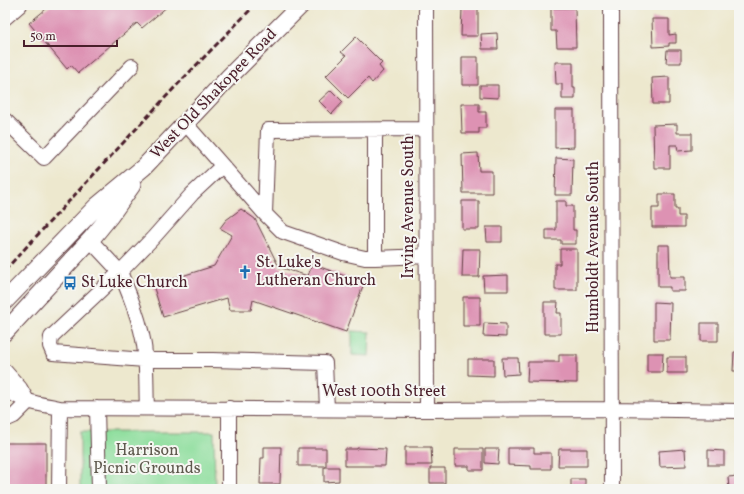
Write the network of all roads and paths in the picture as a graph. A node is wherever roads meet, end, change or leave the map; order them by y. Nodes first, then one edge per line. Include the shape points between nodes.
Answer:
1 (20, 5) edge
2 (301, 5) edge
3 (426, 5) edge
4 (611, 5) edge
5 (5, 18) edge
6 (132, 66) dead end
7 (5, 120) edge
8 (185, 124) junction
9 (375, 130) junction
10 (426, 130) junction
11 (144, 166) junction
12 (222, 166) junction
13 (265, 214) junction
14 (90, 240) junction
15 (426, 256) junction
16 (375, 258) junction
17 (120, 272) junction
18 (5, 301) edge
19 (5, 332) edge
20 (146, 360) junction
21 (5, 371) edge
22 (5, 388) edge
23 (28, 402) junction
24 (60, 408) junction
25 (97, 408) junction
26 (146, 408) junction
27 (229, 408) junction
28 (327, 409) junction
29 (611, 409) junction
30 (427, 410) junction
31 (739, 411) edge
32 (5, 420) edge
33 (59, 489) edge
34 (99, 489) edge
35 (229, 489) edge
36 (612, 489) edge

1 - 5 street
2 - 8 main road, West Old Shakopee Road
3 - 10 street, Irving Avenue South
4 - 29 street, Humboldt Avenue South
6 - 7 street via 44,158
8 - 11 main road, West Old Shakopee Road
8 - 12 street
9 - 10 street
9 - 13 street via 268,130
9 - 16 street
10 - 15 street, Irving Avenue South
11 - 14 main road, West Old Shakopee Road via 110,216
11 - 18 main road, West Old Shakopee Road via 97,206
12 - 13 street
12 - 17 street via 192,194
13 - 16 street via 283,232 343,252
14 - 17 street
14 - 19 main road, West Old Shakopee Road
15 - 16 street
15 - 30 street, Irving Avenue South
17 - 20 street via 139,324
17 - 20 street via 51,337 50,346 53,353
20 - 26 street
20 - 28 street via 325,363
21 - 23 street
22 - 23 street, West 100th Street via 13,396
23 - 24 street, West 100th Street
23 - 32 street via 14,416
24 - 25 street, West 100th Street
24 - 33 street
25 - 26 street, West 100th Street
25 - 34 street
26 - 27 street, West 100th Street
27 - 28 street, West 100th Street
27 - 35 street
28 - 30 street, West 100th Street
29 - 30 street, West 100th Street
29 - 31 street, West 100th Street
29 - 36 street, Humboldt Avenue South

